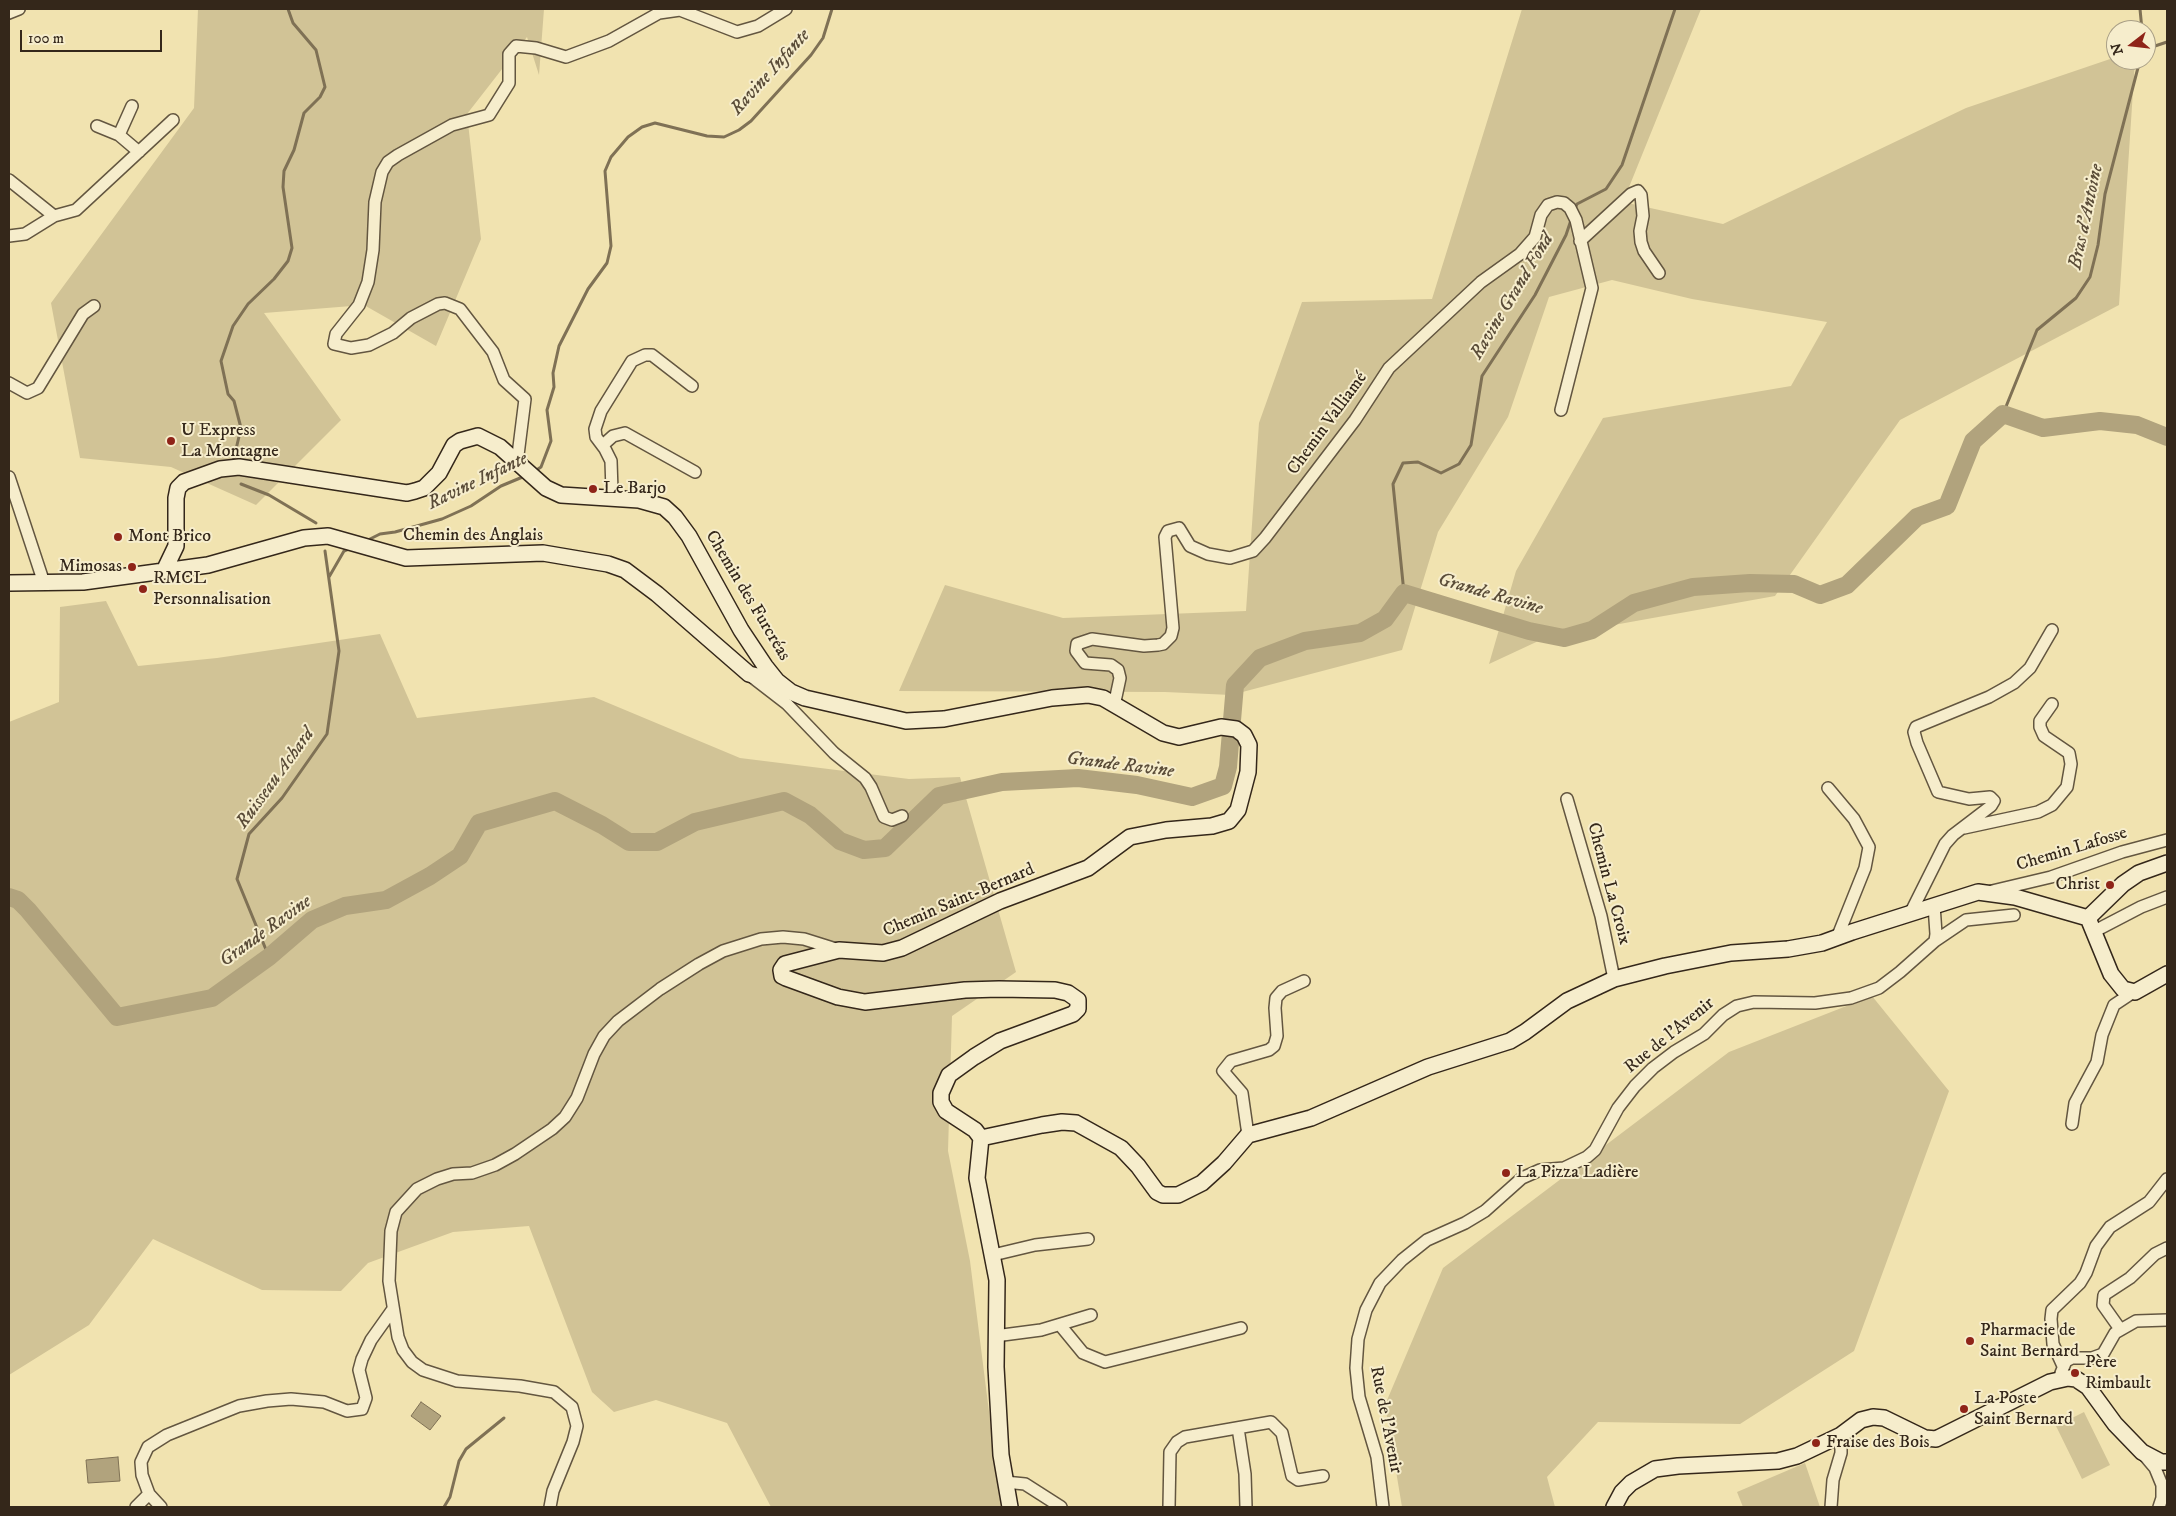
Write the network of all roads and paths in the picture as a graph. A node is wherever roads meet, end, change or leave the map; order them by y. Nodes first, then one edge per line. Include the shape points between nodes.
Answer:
1 (19, 9) edge
2 (786, 9) edge
3 (9, 13) edge
4 (132, 106) dead end
5 (173, 120) dead end
6 (97, 126) dead end
7 (120, 135) junction
8 (139, 152) junction
9 (9, 180) edge
10 (54, 216) junction
11 (9, 236) edge
12 (1580, 241) junction
13 (1659, 274) dead end
14 (94, 306) dead end
15 (9, 383) edge
16 (692, 386) dead end
17 (1560, 410) dead end
18 (603, 445) junction
19 (527, 472) junction
20 (695, 472) dead end
21 (9, 477) edge
22 (615, 498) junction
23 (164, 571) junction
24 (9, 583) edge
25 (44, 583) junction
26 (2052, 630) dead end
27 (756, 654) junction
28 (748, 674) junction
29 (777, 681) junction
30 (2052, 704) dead end
31 (1114, 706) junction
32 (1229, 728) joint
33 (1828, 788) dead end
34 (1567, 798) dead end
35 (902, 816) dead end
36 (1962, 828) junction
37 (2167, 840) edge
38 (2167, 863) edge
39 (1988, 892) junction
40 (2167, 897) edge
41 (1934, 905) junction
42 (1912, 912) junction
43 (2014, 915) dead end
44 (2091, 925) junction
45 (1836, 938) junction
46 (1935, 941) junction
47 (839, 950) junction
48 (2167, 974) edge
49 (1614, 979) junction
50 (1304, 981) dead end
51 (2132, 992) junction
52 (2072, 1124) dead end
53 (1248, 1135) junction
54 (980, 1138) junction
55 (2167, 1179) edge
56 (1088, 1238) dead end
57 (2167, 1248) edge
58 (993, 1255) junction
59 (393, 1309) junction
60 (1091, 1315) dead end
61 (2167, 1320) edge
62 (1060, 1325) junction
63 (1241, 1328) dead end
64 (2120, 1329) junction
65 (995, 1336) junction
66 (2061, 1372) junction
67 (1238, 1428) junction
68 (1842, 1435) junction
69 (2142, 1452) junction
70 (2167, 1462) edge
71 (1323, 1476) dead end
72 (1005, 1482) junction
73 (149, 1494) junction
74 (136, 1507) edge
75 (161, 1507) edge
76 (550, 1507) edge
77 (1010, 1507) edge
78 (1061, 1507) edge
79 (1169, 1507) edge
80 (1246, 1507) edge
81 (1382, 1507) edge
82 (1614, 1507) edge
83 (1831, 1507) edge
84 (2159, 1507) edge

1 - 3 street
2 - 19 street via 758,26 737,32 680,10 659,13 609,41 566,57 516,46 509,54 508,84 489,115 452,125 398,155 382,172 375,202 368,282 359,305 336,334 334,344 351,348 369,345 438,304 460,309 496,355 504,380 524,399
4 - 7 street
5 - 8 street
6 - 7 street
7 - 8 street
8 - 10 street via 76,210
9 - 10 street
10 - 11 street via 25,234
12 - 13 street via 1638,191 1641,195 1643,216 1640,231 1644,251
12 - 17 street, Chemin Valliamé via 1592,288
12 - 31 street, Chemin Valliamé via 1570,208 1557,202 1548,205 1540,215 1535,237 1520,254 1480,282 1389,368 1355,420 1253,551 1230,558 1208,554 1190,546 1179,528 1168,531 1165,536 1172,600 1171,636 1158,645 1092,639 1077,644 1076,651 1085,663 1111,665 1118,670 1120,678
14 - 15 street via 83,314 38,388 27,393
16 - 18 street via 652,355 632,361 601,411 595,429 596,437
18 - 20 street via 613,436 625,433
18 - 22 street via 611,462
19 - 22 street, Chemin des Furcréas via 560,495
19 - 23 street, Chemin des Furcréas via 500,447 478,436 454,445 440,473 424,488 407,492 239,467 220,469 184,482 178,488 176,546
21 - 25 street
22 - 27 street, Chemin des Furcréas via 653,503 675,516
23 - 25 street via 83,582
23 - 28 street, Chemin des Anglais via 208,564 304,538 328,536 406,558 543,553 608,564 625,570 657,594
24 - 25 street
26 - 36 street via 2030,668 2014,684 1989,698 1916,727 1917,743 1938,792 1969,799 1990,797 1994,801
27 - 28 street via 758,670
27 - 29 street, Chemin des Furcréas
28 - 29 street, Chemin des Anglais
28 - 35 street, Chemin des Anglais via 787,704 834,753 865,778 884,817 892,820
29 - 31 street, Chemin des Furcréas via 790,692 805,698 906,721 944,720 1074,694 1103,698
30 - 36 street via 2040,721 2040,727 2044,736 2069,753 2071,764 2067,787 2052,805 2038,812
31 - 32 street, Chemin des Furcréas via 1163,733 1179,736
32 - 47 street, Chemin Saint-Bernard via 1244,735 1250,756 1238,810 1230,822 1130,837 1088,868 1000,901 902,948 882,953
33 - 45 street via 1854,819 1869,847 1865,868
34 - 49 street, Chemin La Croix via 1601,916
36 - 42 street via 1945,844
37 - 39 street, Chemin Lafosse via 2122,852 2051,878
38 - 44 street via 2139,873 2123,884
39 - 41 street via 1968,894
39 - 44 street
40 - 44 street
41 - 42 street
41 - 46 street
42 - 45 street
43 - 46 street, Rue de l'Avenir via 1966,920
44 - 51 street via 2111,974 2123,989
45 - 49 street via 1796,948 1731,953
46 - 81 street, Rue de l'Avenir via 1879,988 1851,998 1815,1004 1768,1002 1737,1006 1704,1034 1653,1068 1635,1086 1618,1108 1595,1150 1587,1157 1564,1168 1540,1170 1522,1178 1485,1211 1427,1240 1402,1260 1380,1283 1366,1310 1358,1339 1359,1397 1376,1457
47 - 54 street via 785,964 782,976 838,997 865,1002 999,989 1055,990 1078,1000 1078,1009 1072,1014 1000,1041 949,1075 941,1102 946,1111 975,1130
47 - 59 street, Chemin Saint-Bernard via 804,939 783,937 761,939 723,950 660,989 618,1021 594,1054 577,1098 565,1117 552,1129 495,1165 472,1173 453,1174 417,1189 396,1212 391,1231 389,1281
48 - 51 street
49 - 53 street via 1567,1001 1510,1041 1421,1070 1312,1118
50 - 53 street via 1282,991 1276,998 1278,1036 1274,1046 1231,1061 1225,1067 1224,1074 1242,1093
51 - 52 street via 2114,1005 2102,1035 2097,1062 2075,1103
53 - 54 street via 1202,1183 1169,1196 1157,1192 1120,1148 1076,1124 1062,1122
54 - 58 street via 978,1190
55 - 66 street via 2149,1202 2110,1227 2096,1246 2080,1283 2052,1310 2053,1344
56 - 58 street via 1034,1245
57 - 64 street via 2104,1294 2103,1306
58 - 65 street
59 - 73 street via 363,1354 359,1370 366,1398 362,1409 348,1411 324,1402 291,1399 238,1406 166,1435 148,1447 141,1462
59 - 76 street, Chemin Saint-Bernard via 403,1350 423,1370 457,1381 554,1392 572,1407 576,1426 573,1442
60 - 62 street
61 - 64 street via 2136,1321
62 - 63 street via 1083,1353 1105,1362
62 - 65 street
64 - 66 street via 2103,1354 2092,1358 2072,1358
65 - 72 street
66 - 68 street via 1936,1438 1925,1438 1884,1418 1873,1417 1861,1420
66 - 69 street via 2082,1382
67 - 71 street via 1271,1422 1282,1433 1292,1476 1298,1480
67 - 79 street via 1185,1437 1177,1442 1170,1452
67 - 80 street
68 - 82 street via 1797,1456 1778,1460 1655,1469 1631,1483
68 - 83 street
69 - 70 street
69 - 84 street via 2155,1468 2162,1485
72 - 77 street
72 - 78 street via 1025,1484
73 - 74 street
73 - 75 street

